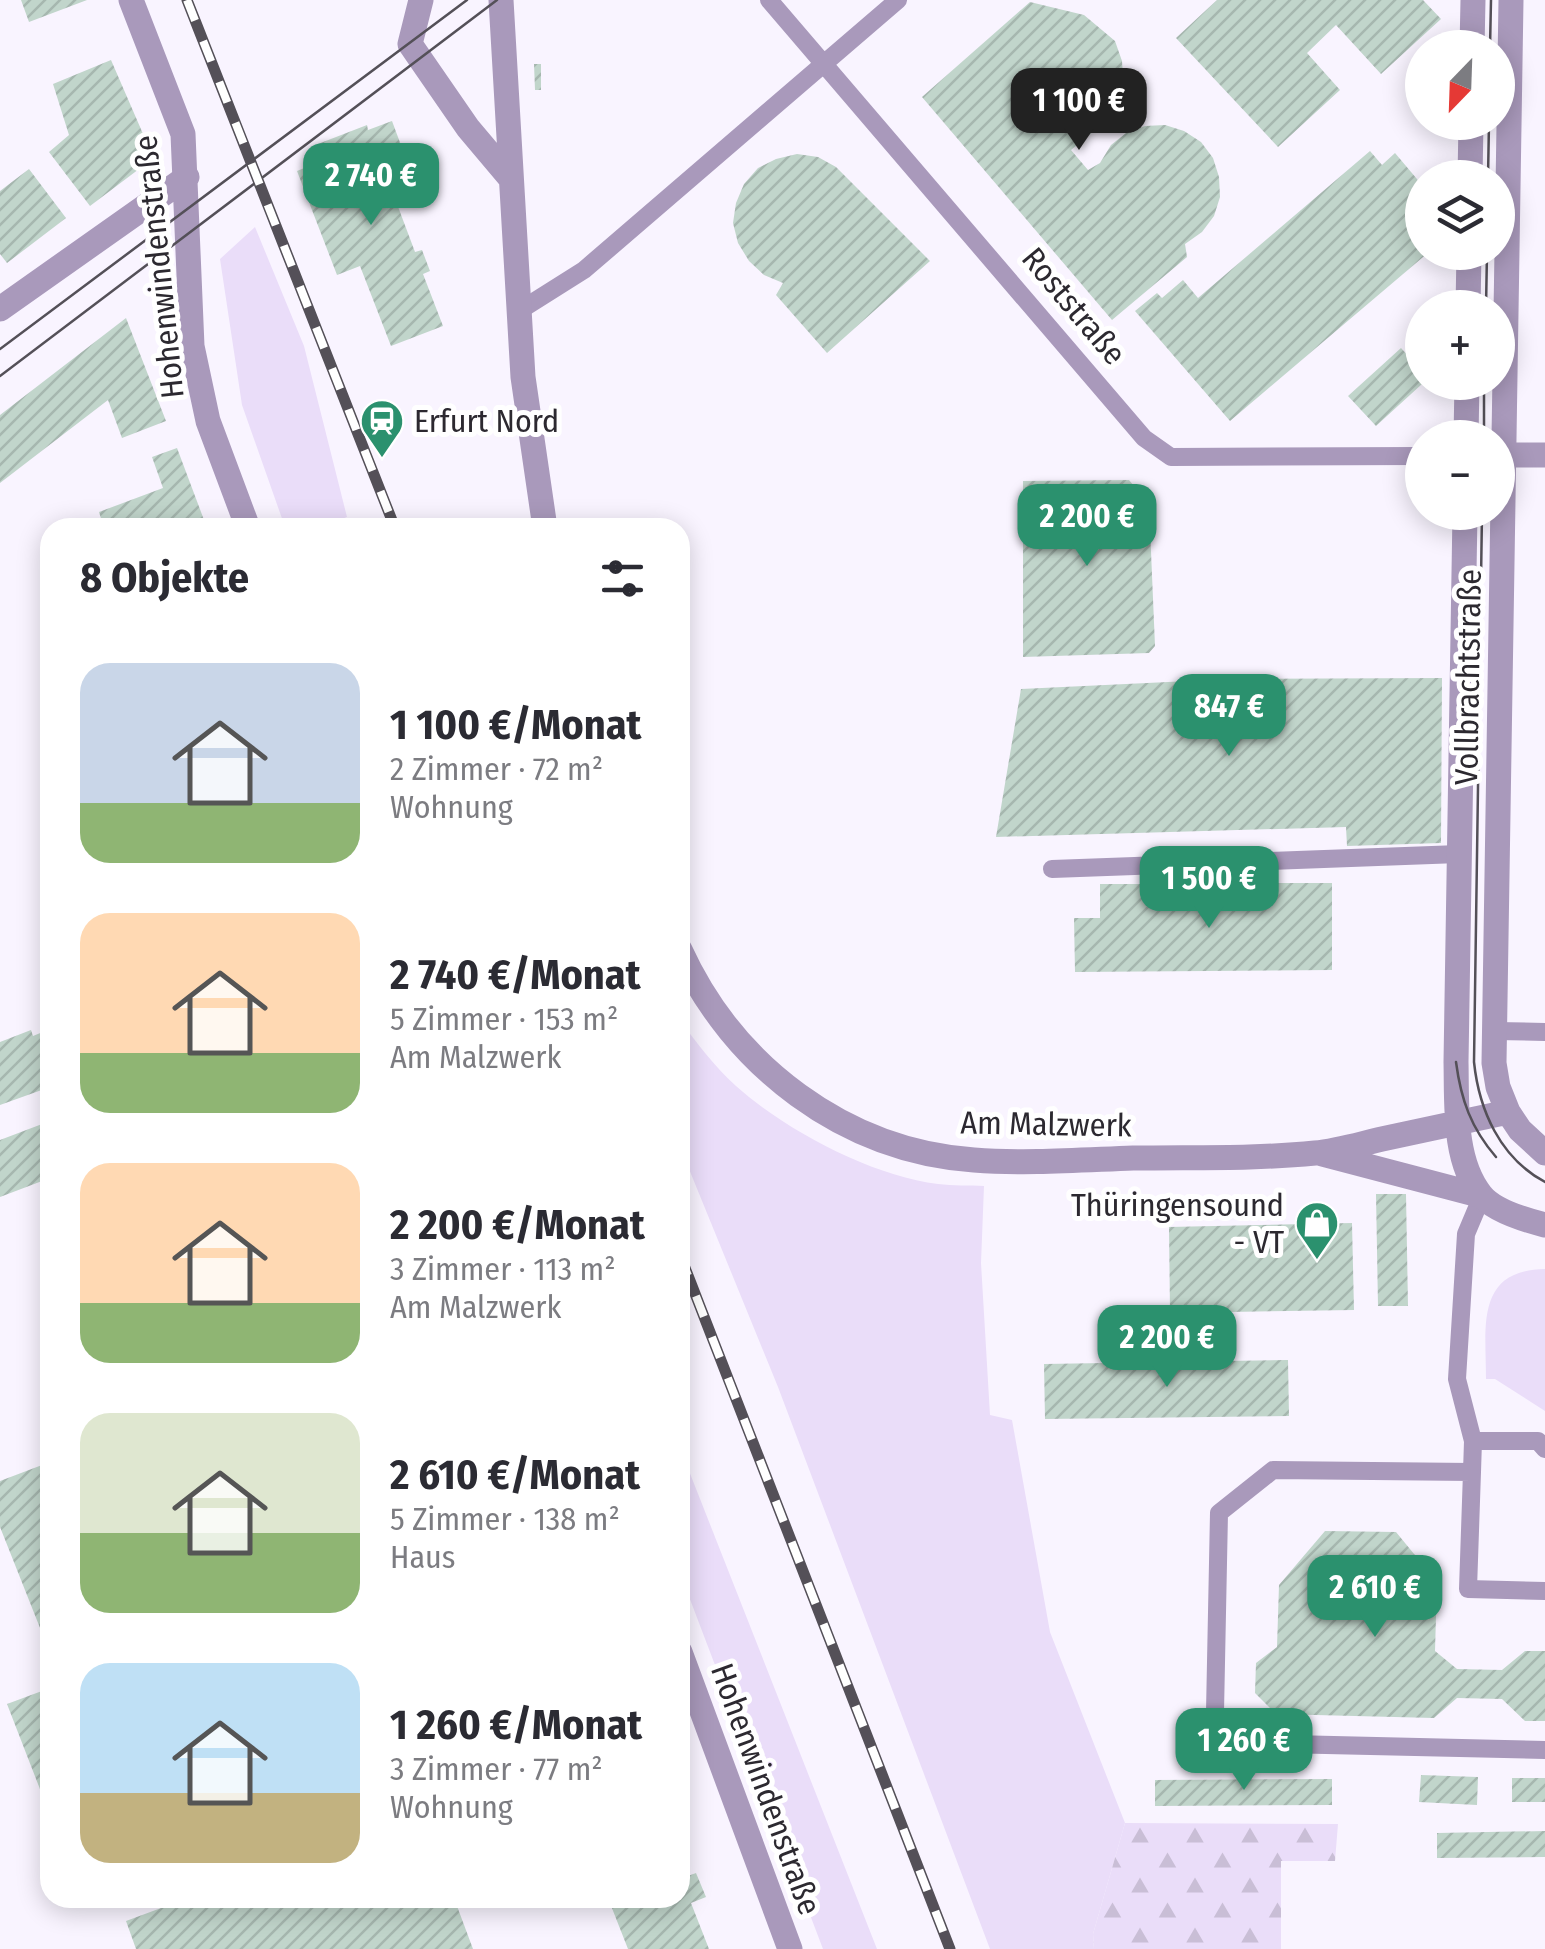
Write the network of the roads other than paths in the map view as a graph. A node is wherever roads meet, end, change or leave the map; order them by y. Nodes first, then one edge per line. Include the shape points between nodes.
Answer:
1 (132, 0) edge
2 (420, 0) edge
3 (502, 0) edge
4 (769, 0) edge
5 (898, 0) edge
6 (1473, 0) edge
7 (1511, 0) edge
8 (1472, 30) edge
9 (824, 64) junction
10 (187, 178) junction
11 (510, 179) junction
12 (0, 309) edge
13 (518, 310) junction
14 (1502, 420) edge
15 (1515, 455) edge
16 (1545, 455) edge
17 (1405, 456) edge
18 (244, 518) edge
19 (543, 518) edge
20 (1465, 530) edge
21 (1500, 530) edge
22 (1459, 854) junction
23 (1052, 869) dead end
24 (690, 972) edge
25 (1495, 1032) junction
26 (1545, 1032) edge
27 (1508, 1112) junction
28 (1464, 1122) junction
29 (1317, 1153) junction
30 (1545, 1153) edge
31 (1482, 1196) junction
32 (1545, 1225) edge
33 (1473, 1442) junction
34 (1545, 1448) edge
35 (1472, 1472) junction
36 (1545, 1591) edge
37 (690, 1679) edge
38 (1545, 1750) edge
39 (790, 1949) edge

1 - 10 street, Hohenwindenstraße via 184,134
2 - 11 street via 410,44
3 - 11 street
4 - 9 lane, Roststraße
5 - 9 lane
6 - 8 street
7 - 14 street, Vollbrachtstraße
9 - 13 lane via 584,270
9 - 17 lane, Roststraße via 1144,438 1171,457
10 - 12 street
10 - 18 street, Hohenwindenstraße via 192,346 208,422
11 - 13 street
13 - 19 street
15 - 16 street
20 - 22 street
21 - 25 street, Vollbrachtstraße
22 - 23 lane
22 - 28 street via 1456,1062
24 - 29 street, Am Malzwerk via 760,1064 806,1103 911,1150 1032,1161
25 - 26 lane
25 - 27 street, Vollbrachtstraße via 1494,1063
27 - 28 street
27 - 30 street, Vollbrachtstraße
28 - 29 street, Am Malzwerk
28 - 31 street via 1466,1165
29 - 31 street, Am Malzwerk
31 - 32 street
31 - 33 lane via 1466,1234 1458,1379
33 - 34 lane via 1538,1441
33 - 35 lane
35 - 36 lane via 1468,1589
35 - 38 lane via 1273,1470 1220,1514 1214,1712 1243,1743
37 - 39 street, Hohenwindenstraße

